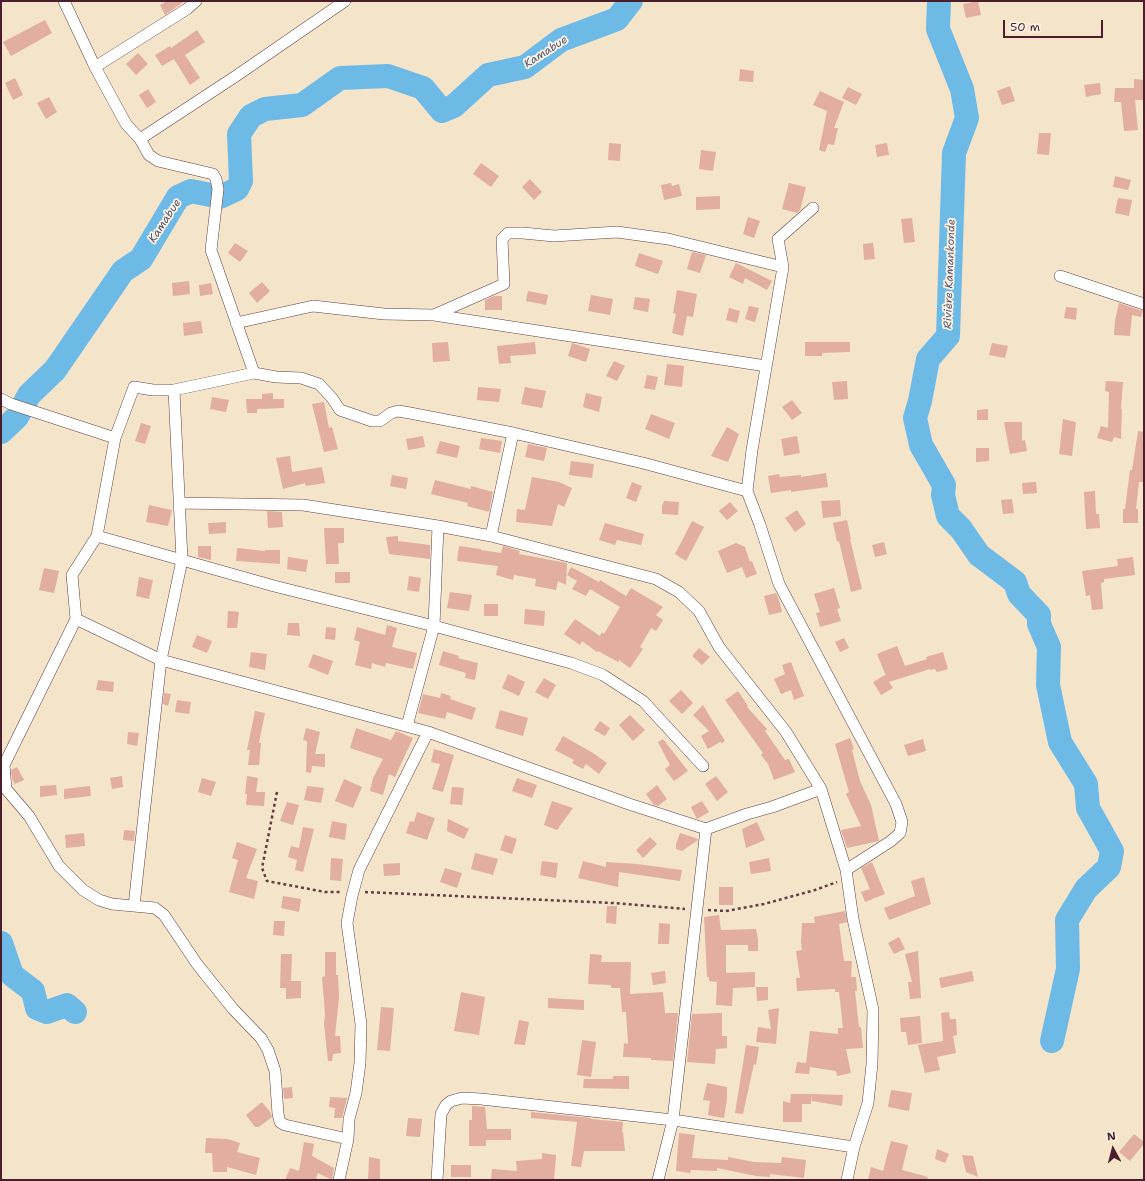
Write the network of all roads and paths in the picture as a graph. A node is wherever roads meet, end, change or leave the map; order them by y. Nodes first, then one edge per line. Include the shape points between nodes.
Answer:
1 (64, 1) edge
2 (196, 1) edge
3 (345, 1) edge
4 (95, 67) junction
5 (140, 138) junction
6 (813, 208) dead end
7 (783, 267) junction
8 (1060, 276) dead end
9 (1144, 304) edge
10 (434, 315) junction
11 (236, 323) junction
12 (766, 366) junction
13 (254, 373) junction
14 (174, 390) junction
15 (1, 399) edge
16 (513, 433) junction
17 (115, 438) junction
18 (747, 491) junction
19 (179, 504) junction
20 (438, 526) junction
21 (97, 536) junction
22 (491, 536) junction
23 (182, 560) junction
24 (76, 619) junction
25 (434, 626) junction
26 (161, 660) junction
27 (407, 726) junction
28 (428, 732) junction
29 (703, 766) dead end
30 (821, 789) junction
31 (277, 792) dead end
32 (706, 829) junction
33 (847, 874) junction
34 (354, 892) junction
35 (134, 906) junction
36 (696, 910) junction
37 (673, 1120) junction
38 (348, 1139) junction
39 (854, 1147) junction
40 (339, 1180) edge
41 (437, 1180) edge
42 (658, 1180) edge
43 (847, 1180) edge

1 - 4 street
2 - 4 street
3 - 5 street
4 - 5 street via 126,124
5 - 11 street via 149,155 158,161 213,174 216,179 218,189 211,250
6 - 7 street via 778,239
7 - 10 street via 668,239 617,232 554,236 508,233 502,238 504,284
7 - 12 street
8 - 9 street
10 - 11 street via 384,314 313,306
10 - 12 street
11 - 13 street
12 - 18 street
13 - 14 street
13 - 16 street via 301,378 318,384 340,410 372,421 380,421 398,411
14 - 17 street via 134,387
14 - 19 street
15 - 17 street
16 - 18 street via 643,463
16 - 22 street
17 - 21 street
18 - 33 street via 780,584 896,804 902,822 900,833
19 - 20 street via 304,505
19 - 23 street
20 - 22 street
20 - 25 street
21 - 23 street
21 - 24 street via 72,575
22 - 30 street via 656,579 679,592 699,611 719,647 786,732
23 - 25 street
23 - 26 street
24 - 26 street
24 - 35 street via 4,766 6,789 29,816 59,866 83,890 99,900
25 - 27 street
25 - 29 street via 571,663 603,675 643,701
26 - 27 street
26 - 35 street
27 - 28 street
28 - 32 street
28 - 34 street via 359,870
30 - 32 street
30 - 33 street
31 - 34 path via 262,868 267,881 325,892
32 - 36 street
33 - 36 path via 816,890 764,904 726,911
33 - 39 street via 853,919 872,1010 872,1064 868,1103
34 - 36 path via 614,903
34 - 38 street via 347,923 361,1024 360,1063 349,1119
35 - 38 street via 155,908 164,915 196,964 261,1038 275,1071 280,1122
36 - 37 street
37 - 39 street
37 - 41 street via 462,1098 451,1101 441,1114
37 - 42 street
38 - 40 street
39 - 43 street

